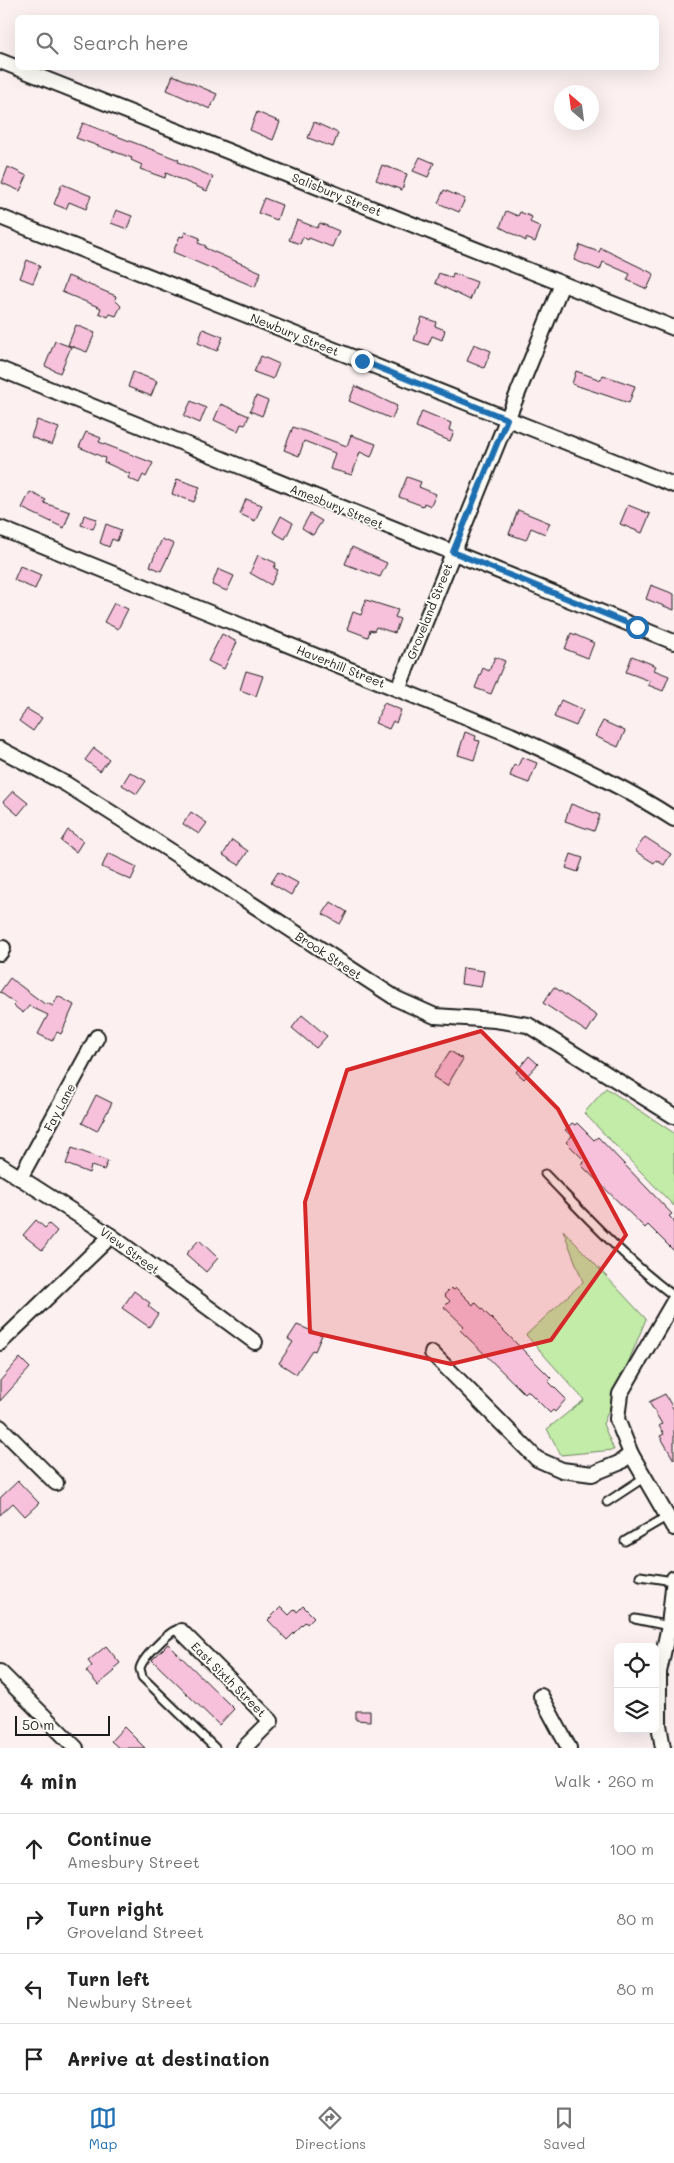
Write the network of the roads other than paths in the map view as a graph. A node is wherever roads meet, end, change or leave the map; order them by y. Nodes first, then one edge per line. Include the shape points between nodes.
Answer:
1 (0, 61) edge
2 (15, 67) edge
3 (23, 70) edge
4 (0, 217) edge
5 (562, 284) junction
6 (674, 328) edge
7 (0, 369) edge
8 (507, 419) junction
9 (674, 485) edge
10 (0, 528) edge
11 (453, 552) junction
12 (674, 642) edge
13 (398, 689) junction
14 (0, 749) edge
15 (674, 819) edge
16 (97, 1037) dead end
17 (674, 1116) edge
18 (0, 1165) edge
19 (545, 1174) dead end
20 (20, 1178) junction
21 (111, 1236) junction
22 (674, 1296) edge
23 (674, 1301) edge
24 (255, 1342) dead end
25 (0, 1343) edge
26 (432, 1353) dead end
27 (0, 1427) edge
28 (631, 1454) junction
29 (645, 1478) junction
30 (56, 1483) dead end
31 (606, 1502) dead end
32 (671, 1522) edge
33 (625, 1541) dead end
34 (640, 1576) dead end
35 (674, 1579) edge
36 (635, 1619) dead end
37 (672, 1624) edge
38 (181, 1631) joint
39 (0, 1672) edge
40 (541, 1696) dead end
41 (76, 1748) edge
42 (215, 1748) edge
43 (244, 1748) edge
44 (569, 1748) edge
45 (663, 1748) edge

1 - 2 street, Salisbury Street
3 - 5 street, Salisbury Street
4 - 8 street, Newbury Street
5 - 6 street, Salisbury Street
5 - 8 street, Groveland Street
7 - 11 street, Amesbury Street
8 - 9 street, Newbury Street
8 - 11 street, Groveland Street
10 - 13 street, Haverhill Street
11 - 12 street, Amesbury Street
11 - 13 street, Groveland Street
13 - 15 street, Haverhill Street via 580,765
14 - 17 street, Brook Street via 66,784 396,999 435,1016 528,1025
16 - 20 street, Fay Lane
18 - 20 street, View Street
19 - 22 lane via 611,1244
20 - 21 street, View Street
21 - 24 street, View Street
21 - 25 street
23 - 28 street via 620,1394 617,1419
26 - 28 street via 537,1459 562,1470 592,1474 619,1463
27 - 30 street
28 - 29 street
29 - 31 lane
29 - 32 street
32 - 33 lane
34 - 35 lane
35 - 37 street
36 - 37 lane
37 - 45 street via 659,1672
38 - 42 lane via 170,1632 143,1661 142,1677
38 - 43 street, East Sixth Street via 271,1721
39 - 41 street
40 - 44 street

